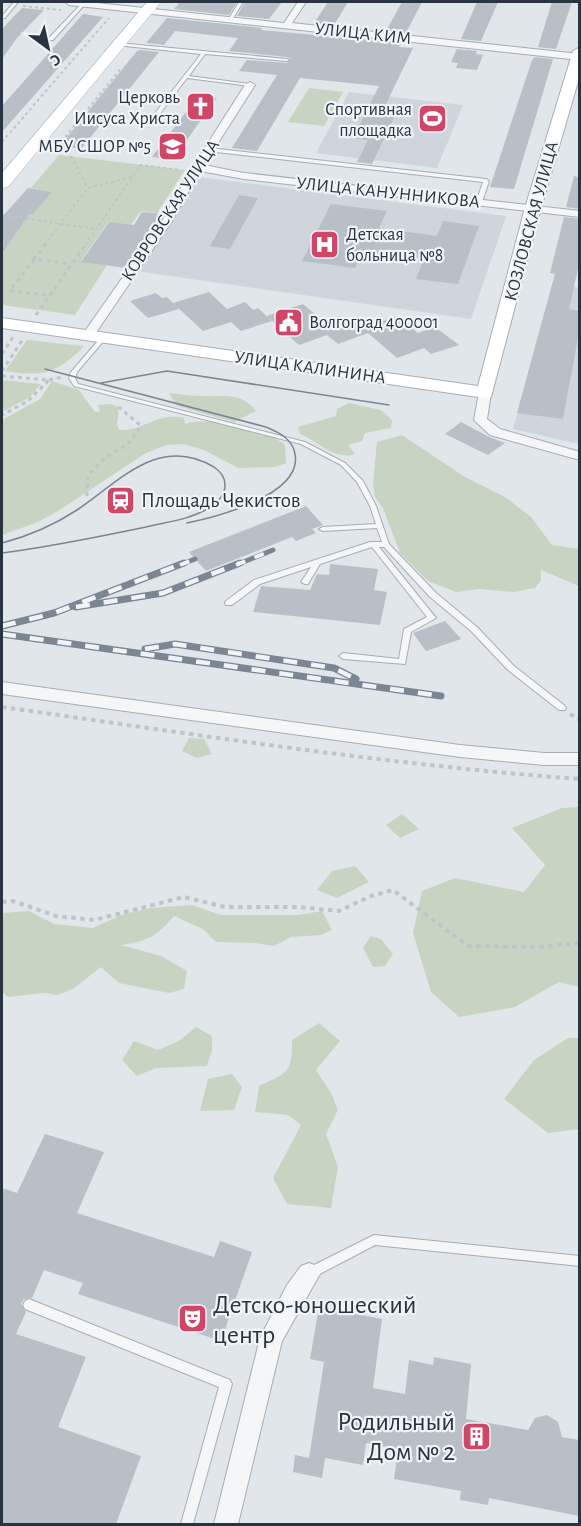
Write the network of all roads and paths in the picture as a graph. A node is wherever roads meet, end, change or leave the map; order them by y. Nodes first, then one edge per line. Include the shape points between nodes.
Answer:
1 (16, 2) edge
2 (69, 2) edge
3 (241, 2) edge
4 (302, 2) edge
5 (84, 3) junction
6 (142, 5) edge
7 (111, 15) dead end
8 (3, 17) dead end
9 (230, 19) junction
10 (287, 25) junction
11 (51, 39) dead end
12 (118, 44) junction
13 (139, 46) junction
14 (92, 51) dead end
15 (204, 53) junction
16 (579, 55) edge
17 (287, 60) dead end
18 (186, 77) junction
19 (250, 85) joint
20 (154, 118) dead end
21 (2, 142) edge
22 (57, 147) junction
23 (209, 150) junction
24 (54, 151) dead end
25 (196, 169) junction
26 (132, 177) junction
27 (2, 183) edge
28 (88, 188) junction
29 (480, 202) junction
30 (533, 208) junction
31 (579, 214) edge
32 (2, 215) edge
33 (61, 224) junction
34 (96, 229) junction
35 (34, 259) junction
36 (71, 264) junction
37 (50, 296) junction
38 (36, 316) dead end
39 (2, 323) edge
40 (97, 335) junction
41 (2, 354) edge
42 (2, 371) edge
43 (2, 376) edge
44 (484, 393) junction
45 (2, 415) edge
46 (134, 419) dead end
47 (579, 456) edge
48 (87, 496) dead end
49 (380, 526) junction
50 (323, 529) dead end
51 (373, 544) junction
52 (386, 544) junction
53 (319, 561) junction
54 (305, 582) dead end
55 (229, 603) dead end
56 (342, 656) dead end
57 (2, 688) edge
58 (2, 707) edge
59 (562, 708) dead end
60 (579, 759) edge
61 (579, 779) edge
62 (2, 902) edge
63 (579, 943) edge
64 (579, 1261) edge
65 (309, 1274) joint
66 (29, 1305) dead end
67 (187, 1524) edge
68 (226, 1524) edge

1 - 8 lane
2 - 5 street, УЛИЦА КИМ
3 - 9 lane
4 - 10 street
5 - 6 street, УЛИЦА КИМ
5 - 11 lane
6 - 9 street, УЛИЦА КИМ
6 - 12 main road
6 - 14 main road
7 - 21 path
9 - 10 street, УЛИЦА КИМ
10 - 16 street, УЛИЦА КИМ
12 - 13 lane
12 - 27 main road
13 - 15 lane
13 - 22 path
15 - 17 lane
15 - 18 lane
16 - 30 street, КОЗЛОВСКАЯ УЛИЦА
18 - 19 lane
18 - 20 lane
19 - 23 street, КОВРОВСКАЯ УЛИЦА
22 - 24 path
22 - 28 path via 67,149
23 - 25 street, КОВРОВСКАЯ УЛИЦА
23 - 29 lane via 486,181
25 - 26 path via 141,165
25 - 29 street, УЛИЦА КАНУННИКОВА
25 - 40 street, КОВРОВСКАЯ УЛИЦА
26 - 28 path
26 - 34 path
28 - 33 path
29 - 30 street, УЛИЦА КАНУННИКОВА
30 - 31 street, УЛИЦА КАНУННИКОВА
30 - 44 street, КОЗЛОВСКАЯ УЛИЦА
32 - 33 path
33 - 34 path
33 - 35 path
34 - 36 path
35 - 36 path
35 - 37 path via 10,291
36 - 37 path
37 - 38 path
39 - 40 street, УЛИЦА КАЛИНИНА
40 - 44 street, УЛИЦА КАЛИНИНА
40 - 49 lane via 74,372 76,385 303,443 343,464 360,481
41 - 42 path via 15,335 25,336
43 - 45 path via 48,380 36,396
44 - 47 street via 480,420 495,432
46 - 48 path via 141,426 135,436 88,475
49 - 50 lane
49 - 52 lane
51 - 52 lane
51 - 53 lane
51 - 56 lane via 432,618 407,631 402,662
52 - 59 lane via 433,595
53 - 54 lane
53 - 55 lane via 257,582
57 - 60 street via 460,751
58 - 61 path via 406,763
62 - 63 path via 13,901 56,916 94,920 184,897 225,907 339,911 393,890 468,946
64 - 65 lane via 374,1240
65 - 68 street via 271,1338
66 - 67 lane via 226,1384

